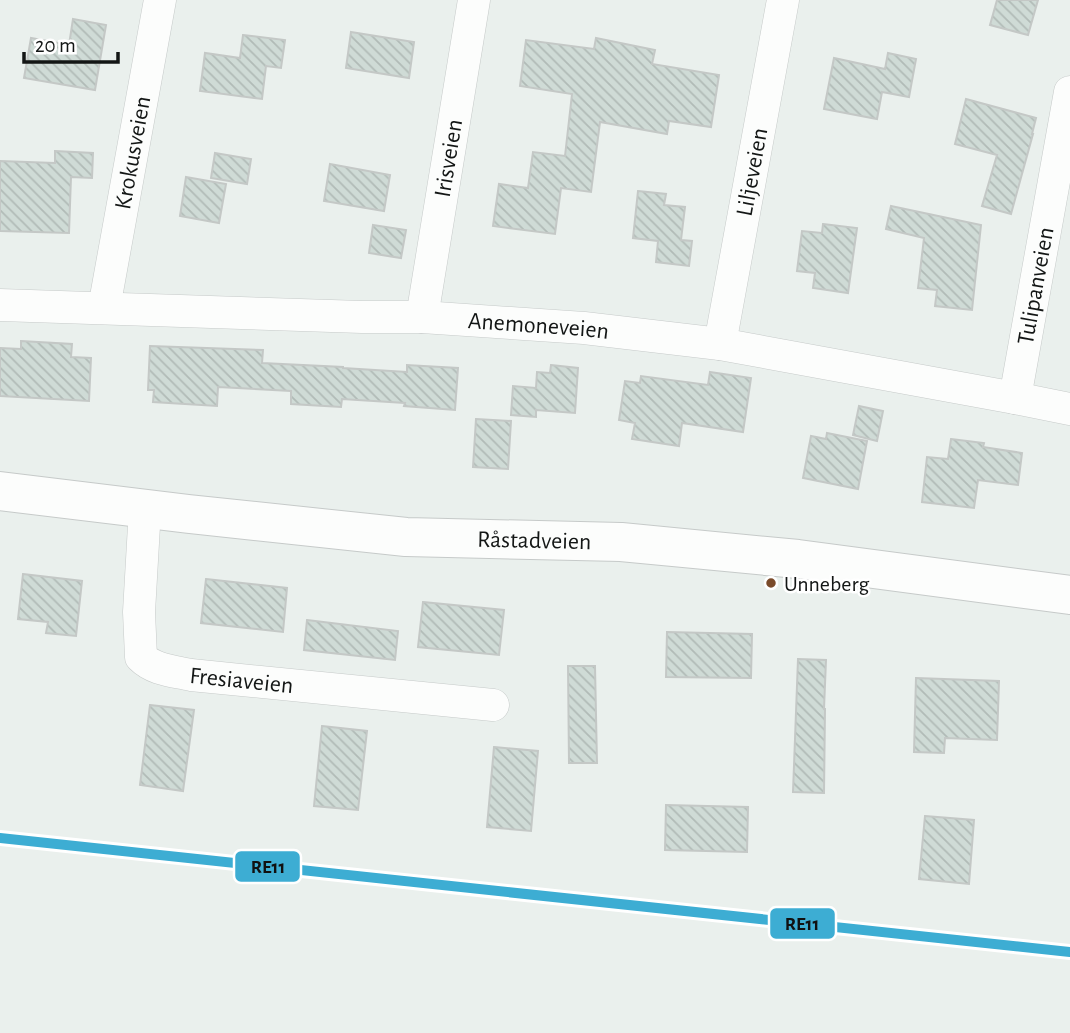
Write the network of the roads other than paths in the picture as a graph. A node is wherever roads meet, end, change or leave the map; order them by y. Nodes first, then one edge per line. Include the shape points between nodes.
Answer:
1 (160, 0) edge
2 (474, 0) edge
3 (783, 0) edge
4 (1070, 92) edge
5 (0, 305) edge
6 (104, 308) junction
7 (422, 317) junction
8 (720, 344) junction
9 (1015, 398) junction
10 (1070, 410) edge
11 (0, 491) edge
12 (145, 508) junction
13 (1070, 596) edge
14 (493, 705) dead end

1 - 6 street, Krokusveien
2 - 7 street, Irisveien
3 - 8 street, Liljeveien
4 - 9 street, Tulipanveien
5 - 6 street, Anemoneveien
6 - 7 street, Anemoneveien
7 - 8 street, Anemoneveien via 584,328
8 - 9 street, Anemoneveien
9 - 10 street, Anemoneveien
11 - 12 main road, Råstadveien
12 - 13 main road, Råstadveien via 406,537 682,547
12 - 14 street, Fresiaveien via 139,625 141,657 147,663 191,675

